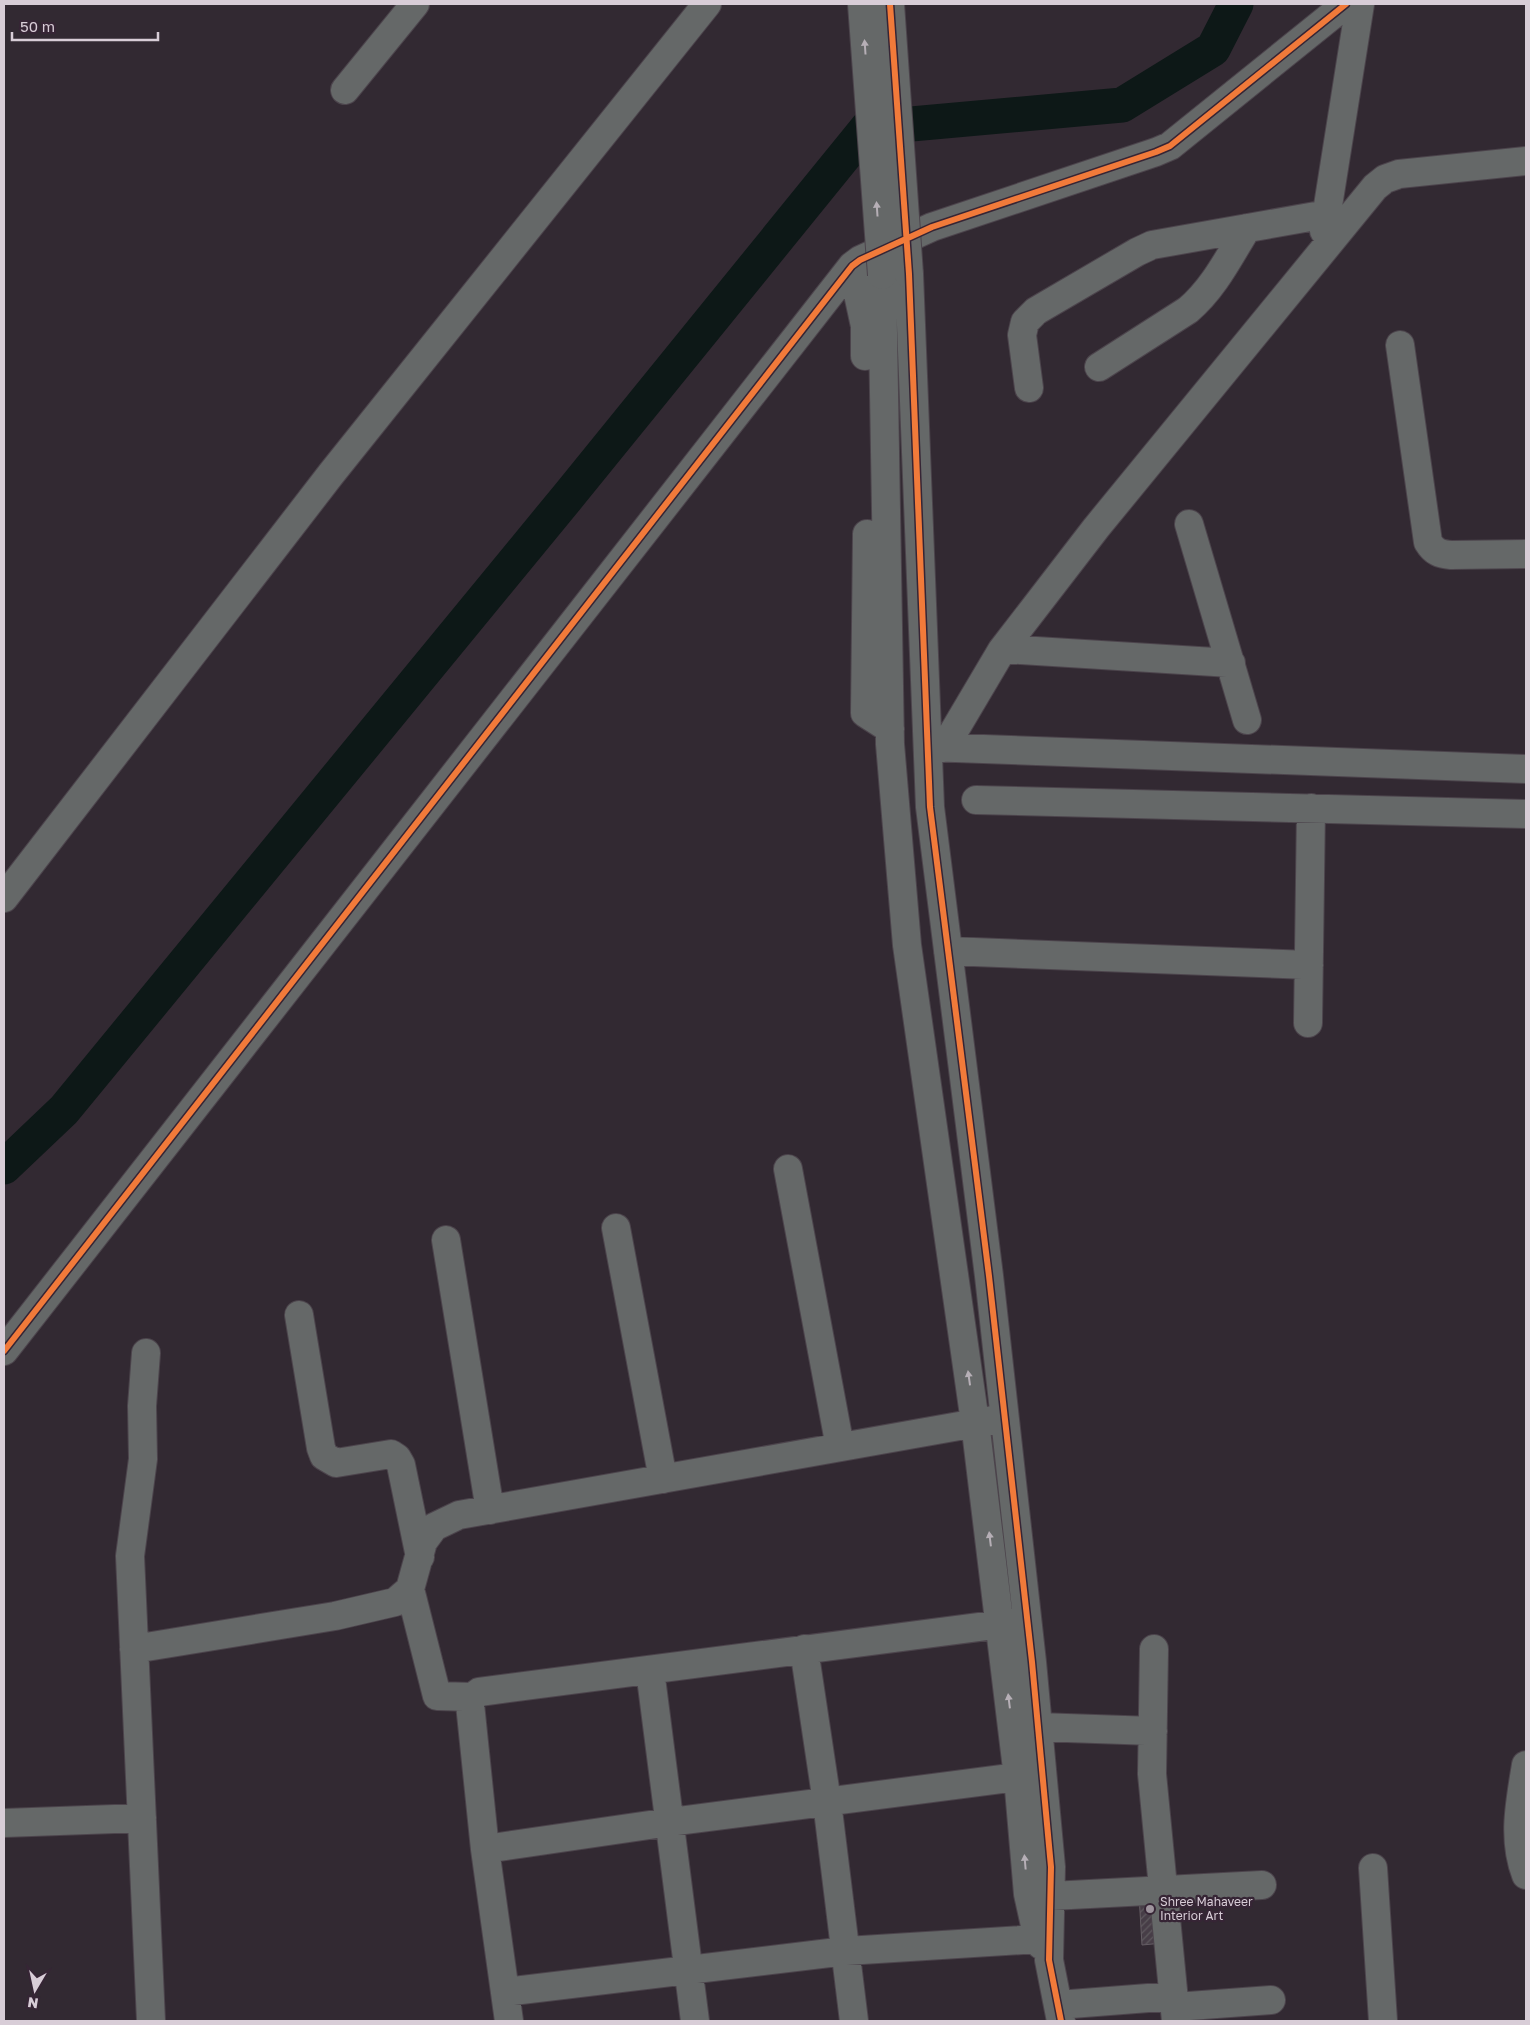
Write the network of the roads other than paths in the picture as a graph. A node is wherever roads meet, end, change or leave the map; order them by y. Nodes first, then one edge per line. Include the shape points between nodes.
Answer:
1 (415, 4) edge
2 (707, 4) edge
3 (862, 4) edge
4 (890, 4) edge
5 (1346, 4) edge
6 (1360, 4) edge
7 (345, 90) dead end
8 (1526, 161) edge
9 (1327, 214) junction
10 (1247, 228) junction
11 (1321, 253) junction
12 (852, 266) junction
13 (1400, 345) dead end
14 (1099, 367) dead end
15 (1029, 388) dead end
16 (1189, 524) dead end
17 (1526, 554) edge
18 (1003, 649) junction
19 (1231, 663) junction
20 (1247, 720) dead end
21 (890, 736) junction
22 (936, 747) junction
23 (1526, 769) edge
24 (976, 800) dead end
25 (1311, 808) junction
26 (1526, 814) edge
27 (4, 898) edge
28 (948, 951) junction
29 (1309, 965) junction
30 (1308, 1023) dead end
31 (788, 1168) dead end
32 (616, 1228) dead end
33 (446, 1240) dead end
34 (299, 1315) dead end
35 (4, 1351) edge
36 (146, 1353) dead end
37 (1005, 1419) junction
38 (976, 1422) junction
39 (840, 1447) junction
40 (663, 1479) junction
41 (490, 1510) junction
42 (420, 1557) junction
43 (410, 1589) junction
44 (1027, 1621) junction
45 (1000, 1624) junction
46 (134, 1649) junction
47 (804, 1649) junction
48 (1154, 1649) dead end
49 (650, 1670) junction
50 (472, 1697) junction
51 (1038, 1727) junction
52 (1153, 1731) junction
53 (1526, 1765) edge
54 (1018, 1778) junction
55 (827, 1802) junction
56 (142, 1818) junction
57 (670, 1822) junction
58 (4, 1823) edge
59 (485, 1849) junction
60 (1373, 1868) dead end
61 (1526, 1875) edge
62 (1262, 1885) dead end
63 (1163, 1891) junction
64 (1039, 1895) junction
65 (1043, 1949) junction
66 (846, 1951) junction
67 (689, 1970) junction
68 (505, 1992) junction
69 (1271, 2000) dead end
70 (1175, 2008) edge
71 (1059, 2013) edge
72 (151, 2021) edge
73 (509, 2021) edge
74 (695, 2021) edge
75 (854, 2021) edge
76 (1383, 2021) edge

1 - 7 street
2 - 27 street via 331,474
21 -> 3 street, bridge via 882,275
4 - 22 street, bridge
5 - 12 street via 1170,146 932,227
6 - 9 street
8 - 11 street via 1399,174 1385,179
9 - 10 street
9 - 11 street
10 - 14 street via 1199,301
10 - 15 street via 1152,245 1036,311 1025,322 1022,335
11 - 18 street via 1096,528
12 - 21 street via 865,326 868,559 865,714
12 - 35 street
13 - 17 street via 1428,542 1432,550 1451,555
16 - 19 street
18 - 19 street
18 - 22 street
19 - 20 street
21 - 22 street
38 -> 21 street via 907,945
22 - 23 street
22 - 28 street via 930,806
24 - 25 street
25 - 26 street
25 - 29 street
28 - 29 street
28 - 37 street
29 - 30 street
31 - 39 street
32 - 40 street
33 - 41 street
34 - 42 street via 324,1456 336,1463 391,1454 397,1458
36 - 46 street via 143,1459 130,1556
37 - 38 street
37 - 44 street
38 - 39 street
45 -> 38 street
39 - 40 street
40 - 41 street
41 - 42 street via 459,1515 434,1527 423,1542
42 - 43 street
43 - 46 street via 395,1602 334,1616
43 - 50 street via 437,1696
44 - 45 street
44 - 51 street
45 - 47 street
54 -> 45 street
46 - 56 street
47 - 49 street
47 - 55 street
48 - 52 street
49 - 50 street via 479,1692
49 - 57 street
50 - 59 street via 470,1704
51 - 52 street
51 - 64 street via 1051,1867
52 - 63 street via 1152,1774
53 - 61 street via 1518,1817
54 - 55 street
64 -> 54 street
55 - 57 street
55 - 66 street
56 - 58 street
56 - 72 street
57 - 59 street
57 - 67 street
59 - 68 street
60 - 76 street
62 - 63 street
63 - 64 street
63 - 70 street
64 - 65 street
65 - 66 street
65 - 71 street
66 - 67 street
66 - 75 street
67 - 68 street
67 - 74 street
68 - 73 street
69 - 70 street
70 - 71 street

